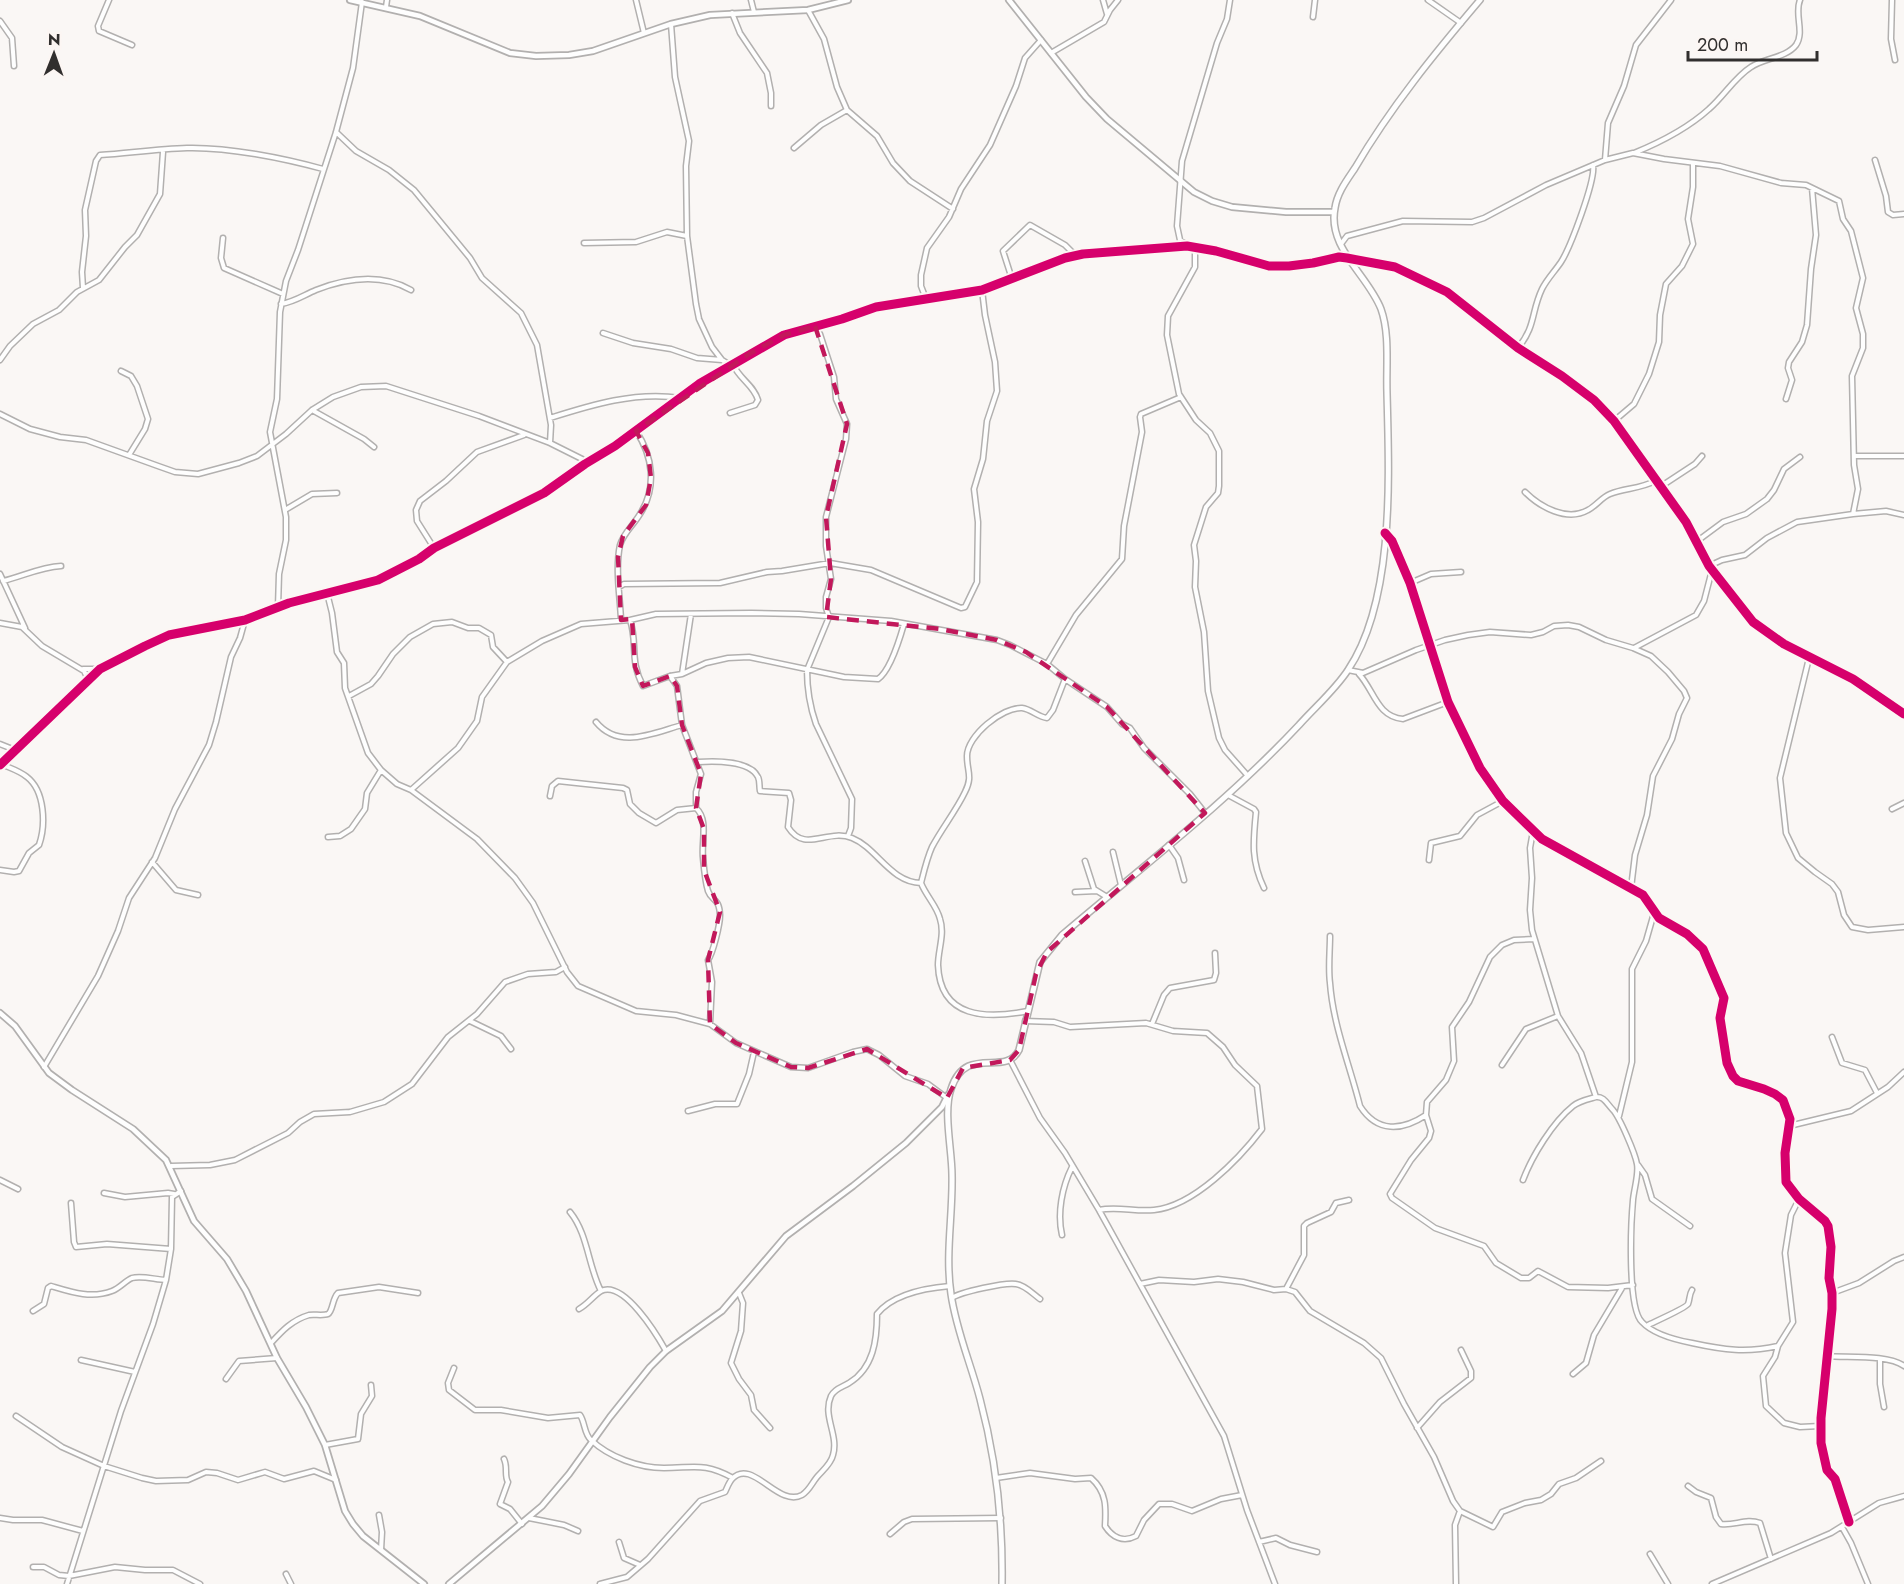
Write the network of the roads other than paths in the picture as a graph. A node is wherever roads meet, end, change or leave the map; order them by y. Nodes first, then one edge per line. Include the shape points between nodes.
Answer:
1 (109, 0) edge
2 (350, 0) edge
3 (387, 0) edge
4 (636, 0) edge
5 (751, 0) edge
6 (848, 0) edge
7 (1008, 0) edge
8 (1103, 0) edge
9 (1118, 0) edge
10 (1230, 0) edge
11 (1315, 0) edge
12 (1428, 0) edge
13 (1480, 0) edge
14 (1671, 0) edge
15 (1800, 0) edge
16 (1892, 0) edge
17 (362, 2) junction
18 (386, 7) junction
19 (1108, 8) junction
20 (808, 10) junction
21 (732, 12) junction
22 (754, 12) junction
23 (1313, 17) dead end
24 (0, 21) edge
25 (1461, 23) junction
26 (671, 24) junction
27 (644, 33) junction
28 (1041, 40) junction
29 (132, 45) dead end
30 (1051, 53) junction
31 (1895, 60) dead end
32 (14, 66) dead end
33 (771, 106) dead end
34 (847, 110) junction
35 (336, 132) junction
36 (794, 148) dead end
37 (162, 152) junction
38 (1633, 153) junction
39 (1605, 160) junction
40 (1875, 160) dead end
41 (1693, 163) junction
42 (1593, 165) junction
43 (324, 169) junction
44 (1182, 184) junction
45 (1812, 188) junction
46 (953, 209) junction
47 (1334, 212) junction
48 (1904, 214) edge
49 (687, 236) junction
50 (223, 238) dead end
51 (584, 243) dead end
52 (1341, 244) junction
53 (1187, 246) junction
54 (1195, 247) junction
55 (1075, 255) junction
56 (1347, 258) junction
57 (1012, 279) junction
58 (83, 288) junction
59 (411, 290) dead end
60 (982, 290) junction
61 (282, 294) junction
62 (926, 299) junction
63 (281, 304) junction
64 (816, 326) junction
65 (603, 333) dead end
66 (1518, 348) junction
67 (0, 360) edge
68 (722, 360) junction
69 (731, 365) junction
70 (121, 371) dead end
71 (1181, 397) junction
72 (680, 398) junction
73 (1786, 399) dead end
74 (312, 410) junction
75 (730, 413) dead end
76 (0, 414) edge
77 (550, 418) junction
78 (1614, 421) junction
79 (636, 431) junction
80 (525, 435) junction
81 (550, 443) junction
82 (271, 446) junction
83 (374, 447) dead end
84 (129, 455) junction
85 (1702, 456) dead end
86 (1854, 456) junction
87 (1904, 456) edge
88 (1800, 457) dead end
89 (585, 464) junction
90 (1655, 481) junction
91 (1660, 487) junction
92 (1525, 492) dead end
93 (337, 493) dead end
94 (285, 510) junction
95 (1853, 514) junction
96 (1904, 515) edge
97 (1385, 533) junction
98 (1696, 542) junction
99 (435, 548) junction
100 (830, 563) junction
101 (61, 566) dead end
102 (1711, 568) junction
103 (1461, 572) dead end
104 (0, 574) edge
105 (3, 581) junction
106 (1410, 583) junction
107 (619, 587) junction
108 (327, 593) junction
109 (278, 607) junction
110 (691, 614) junction
111 (829, 617) junction
112 (245, 620) junction
113 (621, 620) junction
114 (630, 620) junction
115 (0, 623) edge
116 (904, 624) junction
117 (26, 630) junction
118 (1430, 645) junction
119 (1634, 648) junction
120 (1809, 658) junction
121 (507, 662) junction
122 (1047, 664) junction
123 (79, 668) junction
124 (100, 669) junction
125 (807, 670) junction
126 (1348, 670) junction
127 (1358, 673) junction
128 (682, 674) junction
129 (670, 676) junction
130 (88, 679) junction
131 (1065, 679) junction
132 (349, 696) junction
133 (1448, 702) junction
134 (1904, 714) edge
135 (596, 722) dead end
136 (682, 725) junction
137 (0, 744) edge
138 (15, 750) junction
139 (698, 762) junction
140 (1, 764) edge
141 (381, 770) junction
142 (1248, 776) junction
143 (411, 790) junction
144 (1228, 795) junction
145 (550, 796) dead end
146 (1503, 801) junction
147 (1904, 802) edge
148 (696, 808) junction
149 (1892, 809) dead end
150 (1205, 813) junction
151 (1533, 830) junction
152 (848, 836) junction
153 (328, 837) dead end
154 (1168, 844) junction
155 (1113, 852) dead end
156 (1429, 860) dead end
157 (1085, 861) dead end
158 (152, 862) junction
159 (0, 870) edge
160 (1184, 880) dead end
161 (921, 883) junction
162 (1121, 885) junction
163 (1264, 888) dead end
164 (1631, 888) junction
165 (1097, 891) junction
166 (1075, 892) dead end
167 (198, 895) dead end
168 (1107, 897) junction
169 (1654, 913) junction
170 (1904, 927) edge
171 (1330, 936) dead end
172 (1534, 939) junction
173 (1215, 953) dead end
174 (565, 967) junction
175 (1028, 1011) junction
176 (0, 1013) edge
177 (1558, 1016) junction
178 (470, 1021) junction
179 (1025, 1021) junction
180 (710, 1024) junction
181 (1152, 1024) junction
182 (1833, 1037) dead end
183 (511, 1049) dead end
184 (754, 1052) junction
185 (1010, 1060) junction
186 (1502, 1065) dead end
187 (44, 1067) junction
188 (1904, 1072) edge
189 (951, 1090) junction
190 (1877, 1094) junction
191 (1596, 1097) junction
192 (946, 1098) junction
193 (688, 1112) dead end
194 (1426, 1115) junction
195 (1619, 1117) junction
196 (1789, 1126) junction
197 (1638, 1164) junction
198 (171, 1166) junction
199 (1072, 1166) junction
200 (0, 1180) edge
201 (1523, 1180) dead end
202 (18, 1189) dead end
203 (181, 1191) junction
204 (104, 1193) dead end
205 (174, 1194) junction
206 (1799, 1199) junction
207 (1349, 1200) dead end
208 (71, 1203) dead end
209 (1099, 1210) junction
210 (570, 1212) dead end
211 (1690, 1226) dead end
212 (1062, 1235) dead end
213 (171, 1249) junction
214 (1904, 1257) edge
215 (166, 1280) junction
216 (1140, 1284) junction
217 (1633, 1285) junction
218 (950, 1287) junction
219 (1622, 1287) junction
220 (1286, 1289) junction
221 (1692, 1290) dead end
222 (967, 1291) junction
223 (601, 1292) junction
224 (418, 1293) dead end
225 (739, 1293) junction
226 (1832, 1293) junction
227 (951, 1299) junction
228 (1040, 1299) dead end
229 (579, 1309) dead end
230 (33, 1311) dead end
231 (1647, 1326) junction
232 (271, 1343) junction
233 (1778, 1346) junction
234 (1461, 1350) dead end
235 (666, 1351) junction
236 (1826, 1356) junction
237 (277, 1358) junction
238 (1880, 1359) junction
239 (81, 1360) dead end
240 (1904, 1366) edge
241 (454, 1368) dead end
242 (135, 1372) junction
243 (1573, 1374) dead end
244 (226, 1379) dead end
245 (371, 1385) dead end
246 (1884, 1407) dead end
247 (16, 1416) dead end
248 (1821, 1426) junction
249 (770, 1428) dead end
250 (1417, 1428) junction
251 (592, 1442) junction
252 (325, 1445) junction
253 (504, 1459) dead end
254 (1601, 1461) dead end
255 (104, 1466) junction
256 (733, 1478) junction
257 (996, 1478) junction
258 (337, 1480) junction
259 (1688, 1486) dead end
260 (1242, 1495) junction
261 (1904, 1496) edge
262 (1461, 1510) junction
263 (379, 1515) dead end
264 (0, 1518) edge
265 (529, 1518) junction
266 (1001, 1518) junction
267 (1849, 1522) junction
268 (522, 1524) junction
269 (1842, 1527) junction
270 (83, 1531) junction
271 (578, 1531) dead end
272 (890, 1534) dead end
273 (619, 1542) dead end
274 (1259, 1542) junction
275 (381, 1550) junction
276 (1317, 1552) dead end
277 (1650, 1554) dead end
278 (1772, 1559) junction
279 (640, 1565) junction
280 (33, 1567) dead end
281 (286, 1574) dead end
282 (69, 1576) junction
283 (67, 1584) edge
284 (200, 1584) edge
285 (291, 1584) edge
286 (424, 1584) edge
287 (449, 1584) edge
288 (600, 1584) edge
289 (1002, 1584) edge
290 (1275, 1584) edge
291 (1456, 1584) edge
292 (1668, 1584) edge
293 (1712, 1584) edge
294 (1868, 1584) edge

1 - 29 street via 99,31
2 - 17 street
3 - 18 street
4 - 27 street
5 - 22 street
6 - 20 street
7 - 28 street
8 - 19 street
9 - 19 street
10 - 44 street via 1182,161
11 - 23 street
12 - 25 street
13 - 25 main road
14 - 39 street via 1636,45 1608,123
15 - 38 street via 1797,44 1752,66 1710,109 1672,136
16 - 31 street
17 - 18 street
17 - 35 street via 353,68
18 - 27 street via 420,16 510,53 536,56 593,51
19 - 30 street via 1104,22
20 - 22 street
20 - 34 street via 824,39
21 - 22 street
21 - 26 street
21 - 33 street via 743,38 767,73
24 - 32 street via 12,38
25 - 47 main road via 1391,111 1341,190
26 - 27 street
26 - 49 street via 675,77 689,141
28 - 30 street
28 - 46 street via 1025,58 999,127
30 - 44 street via 1107,119
34 - 36 street
34 - 46 street via 877,136 893,163 910,181
35 - 43 street
35 - 77 street via 356,151 414,190 482,278 521,313 537,345
37 - 43 street via 188,148 230,151
37 - 58 street via 160,194 142,227 99,280
37 - 58 street via 103,154 97,158 85,210
38 - 39 street
38 - 41 street
39 - 42 street
40 - 48 street via 1888,212
41 - 45 street
41 - 78 street via 1688,219 1693,244 1682,266 1666,284 1659,342 1649,374 1634,404
42 - 52 street via 1472,222 1404,221 1347,236
42 - 66 street via 1570,243 1544,286 1530,332
43 - 61 street
44 - 47 street via 1232,207
44 - 53 street via 1178,235
45 - 73 street via 1816,235 1807,326 1789,362 1792,380
45 - 86 street via 1839,201 1863,270 1856,308 1863,348 1852,376
46 - 62 street via 924,257 921,286
47 - 52 main road
49 - 51 street via 667,232 636,242
49 - 68 street via 699,319
50 - 61 street via 224,268
52 - 56 main road
53 - 54 street
53 - 55 street
54 - 56 street via 1269,266
54 - 71 street via 1195,267 1166,326
55 - 57 street
55 - 57 street via 1030,225 1003,251
56 - 66 street via 1395,267 1421,278 1447,292
56 - 97 main road via 1373,293 1384,325 1388,462
57 - 60 street
58 - 67 street via 59,310 33,324
59 - 63 street via 367,278 326,287
60 - 62 street
60 - 100 street via 997,391 975,489 978,573 969,601 961,608 871,570
61 - 63 street
62 - 64 street via 876,307
63 - 82 street
64 - 69 street via 784,335
64 - 100 street via 847,424 826,517
65 - 68 street via 697,358
66 - 78 street via 1578,387
68 - 69 street
69 - 72 street
69 - 75 street via 751,386 758,400
70 - 84 street via 131,376 137,386 148,419
71 - 122 street via 1141,414 1142,432 1124,526 1122,559 1076,615
71 - 142 street via 1219,451 1220,486 1206,507 1194,545 1195,587 1204,632 1208,691 1219,738
72 - 77 street via 658,395 603,402
72 - 79 street
74 - 80 street via 347,391 386,386
74 - 82 street
74 - 83 street
76 - 84 street via 30,429 86,440
77 - 81 street
78 - 90 street
79 - 89 street
79 - 107 street via 650,460 650,487 646,505 623,536 618,557
80 - 81 street
80 - 99 street via 477,452 420,501 417,521
81 - 89 street
82 - 84 street via 250,459 198,474 176,472
82 - 94 street
85 - 91 street
86 - 87 street
86 - 95 street via 1858,489
88 - 98 street via 1784,469 1767,500
89 - 99 street via 544,493
90 - 91 street
90 - 92 street via 1608,495 1587,510 1570,515 1561,514
91 - 98 street
93 - 94 street via 312,494
94 - 109 street via 286,540
95 - 96 street via 1886,511
95 - 102 street via 1797,522 1746,555 1722,560
97 - 106 street
97 - 126 main road via 1375,605
98 - 102 street
99 - 108 street via 378,580
100 - 107 street via 766,572 730,582
100 - 111 street via 826,597
101 - 105 street
102 - 119 street via 1704,601 1696,615
102 - 120 street via 1753,622
103 - 106 street via 1431,574
104 - 105 street
105 - 117 street
106 - 118 street
107 - 113 street
108 - 109 street
108 - 132 street
109 - 112 street
110 - 111 street
110 - 114 street via 656,614
110 - 128 street
111 - 116 street
111 - 125 street
112 - 124 street via 169,635
112 - 158 street via 231,657 209,745
113 - 114 street
113 - 121 street via 574,626
114 - 129 street via 635,667 643,686
115 - 117 street
116 - 122 street via 997,640
116 - 125 street via 881,678
117 - 123 street via 42,646
118 - 119 street via 1478,633 1531,635 1568,625
118 - 127 street via 1369,672
118 - 133 street
119 - 164 street via 1662,665 1687,698 1653,776
120 - 134 street via 1853,679
120 - 170 street via 1780,777 1788,839 1798,858 1838,892 1852,927
121 - 132 street via 484,630 440,622 410,637 371,684
121 - 143 street via 482,697 477,721 458,748
122 - 131 street
123 - 124 street
123 - 130 street
124 - 130 street
125 - 128 street via 737,656
125 - 152 street via 812,712 852,800
126 - 127 street
126 - 142 main road
127 - 133 street via 1378,704 1396,718 1403,719
128 - 129 street
129 - 136 street via 677,686
130 - 138 street
131 - 150 street via 1107,706 1130,728
131 - 161 street via 1047,718 1012,708 995,717 970,743 966,755 970,781 931,850
132 - 141 street via 368,753
133 - 146 street via 1480,768
135 - 136 street via 619,738 644,737
136 - 139 street
137 - 138 street
138 - 140 street
139 - 148 street
139 - 152 street via 745,766 759,778 760,791 789,793 788,827 798,838 811,841
140 - 159 street via 32,781 39,796 43,825 39,845 19,870
141 - 143 street
141 - 153 street via 367,793 365,809 351,829
142 - 144 main road
143 - 174 street via 469,832 515,878 540,915
144 - 150 main road
144 - 163 street via 1256,812 1252,850
145 - 148 street via 558,781 623,788 630,804 656,823 677,810
146 - 151 street
146 - 156 street via 1478,815 1462,835 1431,843
147 - 149 street
148 - 180 street via 704,829 702,856 709,894 718,901 720,912 713,953 708,960 712,982
150 - 154 main road
151 - 164 street via 1542,839
151 - 172 street via 1530,909
152 - 161 street via 906,880
154 - 160 street via 1178,858
154 - 162 main road
155 - 162 street
157 - 165 street
158 - 167 street via 177,890
158 - 187 street via 129,898 98,976
161 - 175 street via 941,921 938,965 949,1001 986,1016
162 - 168 main road
164 - 169 street via 1643,895
165 - 166 street
165 - 168 street
168 - 175 main road via 1047,952 1036,974
169 - 195 street via 1631,977 1633,1055
169 - 196 street via 1702,949 1724,998 1720,1018 1730,1069 1738,1081 1783,1100
171 - 194 street via 1330,982 1337,1025 1360,1106 1375,1122 1397,1128
172 - 177 street
172 - 194 street via 1514,940 1490,957 1469,1002 1452,1027 1451,1072 1427,1102
173 - 181 street via 1214,980 1170,988
174 - 178 street via 510,979
174 - 180 street via 578,986 620,1005
175 - 179 main road
176 - 187 street via 15,1026
177 - 186 street via 1526,1029
177 - 191 street via 1581,1053
178 - 183 street via 501,1036
178 - 198 street via 448,1037 412,1084 384,1102 350,1112 314,1114 288,1133 235,1160
179 - 181 street via 1070,1027
179 - 185 main road via 1019,1050
180 - 184 street
181 - 209 street via 1213,1036 1257,1086 1262,1129 1193,1197 1163,1209
182 - 190 street via 1842,1063 1865,1070
184 - 192 street via 800,1068 867,1049
184 - 193 street via 737,1104 715,1104
185 - 189 main road via 970,1064 958,1075
185 - 199 street via 1040,1118
187 - 198 street via 133,1129
188 - 190 street
189 - 192 street
189 - 218 main road
190 - 196 street via 1851,1111
191 - 195 street via 1603,1098
191 - 201 street via 1575,1104 1567,1112 1530,1162
192 - 225 street via 906,1143 786,1236
194 - 219 street via 1429,1138 1390,1191 1392,1198 1435,1228 1485,1246 1496,1263 1521,1278 1538,1271 1568,1287
195 - 197 street
196 - 206 street via 1784,1174
197 - 211 street via 1652,1199
197 - 217 street via 1630,1233
198 - 203 street
199 - 209 street
199 - 212 street via 1059,1214
200 - 202 street
203 - 205 street
203 - 232 street via 194,1221 227,1259 246,1291
204 - 205 street via 125,1197
205 - 213 street
206 - 226 street via 1828,1226
206 - 233 street via 1791,1215 1785,1253 1794,1323
207 - 220 street via 1336,1203 1330,1212 1304,1227 1304,1255
208 - 213 street via 76,1247 108,1244
209 - 216 street
210 - 223 street via 577,1221
213 - 215 street
214 - 226 street via 1859,1283
215 - 230 street via 136,1277 112,1291 88,1295 51,1286 44,1304
215 - 242 street
216 - 220 street via 1218,1279
216 - 260 street via 1224,1436
217 - 219 street
217 - 231 street via 1636,1312
218 - 222 street
218 - 227 main road
218 - 256 street via 906,1295 877,1314 875,1349 869,1362 850,1383 832,1394 828,1410 834,1453 806,1492 797,1497 787,1496 759,1478 746,1474
219 - 243 street via 1598,1328 1586,1363
220 - 250 street via 1295,1292 1317,1316 1373,1350 1387,1367
221 - 231 street via 1685,1308
222 - 227 street
222 - 228 street via 1015,1284
223 - 229 street
223 - 235 street via 614,1290 628,1299
224 - 232 street via 379,1287 338,1293 331,1311 292,1323
225 - 235 street via 722,1311
225 - 249 street via 743,1303 741,1331 731,1363 752,1395 754,1410
226 - 236 street
227 - 257 main road via 981,1402
231 - 233 street via 1709,1348 1756,1351
232 - 237 street
233 - 248 street via 1763,1376 1766,1406 1784,1423
234 - 250 street via 1471,1378 1440,1402
235 - 251 street
236 - 238 street
236 - 248 street
237 - 244 street via 239,1360
237 - 252 street via 296,1386
238 - 240 street
238 - 246 street
239 - 242 street
241 - 251 street via 449,1389 471,1409 548,1418 580,1415
242 - 255 street
245 - 252 street via 372,1396 362,1414 358,1439
247 - 255 street via 51,1440
248 - 267 street via 1827,1470 1835,1479
250 - 262 street via 1453,1502
251 - 256 street via 632,1463 666,1468 701,1466
251 - 265 street
252 - 258 street
253 - 268 street via 508,1482 500,1504 510,1509
254 - 262 street via 1559,1484 1541,1500 1502,1512 1493,1527
255 - 258 street via 156,1481 188,1479 206,1472 238,1480 265,1472 284,1479 314,1471
255 - 270 street
256 - 279 street via 726,1492 700,1501
257 - 260 street via 1030,1473 1091,1478 1106,1506 1105,1526 1114,1536 1128,1540 1136,1536 1159,1504 1192,1511
257 - 266 main road
258 - 275 street via 353,1524
259 - 278 street via 1711,1498 1720,1524 1760,1523
260 - 274 street
261 - 267 street via 1879,1503
262 - 291 street via 1455,1525
263 - 275 street
264 - 270 street via 42,1520
265 - 268 street
265 - 271 street
266 - 272 street via 912,1519
266 - 289 main road
267 - 269 street
268 - 287 street
269 - 278 street
269 - 294 street
270 - 282 street
273 - 279 street via 624,1558
274 - 276 street via 1276,1538
274 - 290 street
275 - 286 street
277 - 292 street
278 - 293 street
279 - 288 street via 623,1579
280 - 282 street
281 - 285 street
282 - 283 street
282 - 284 street via 115,1567 166,1569

